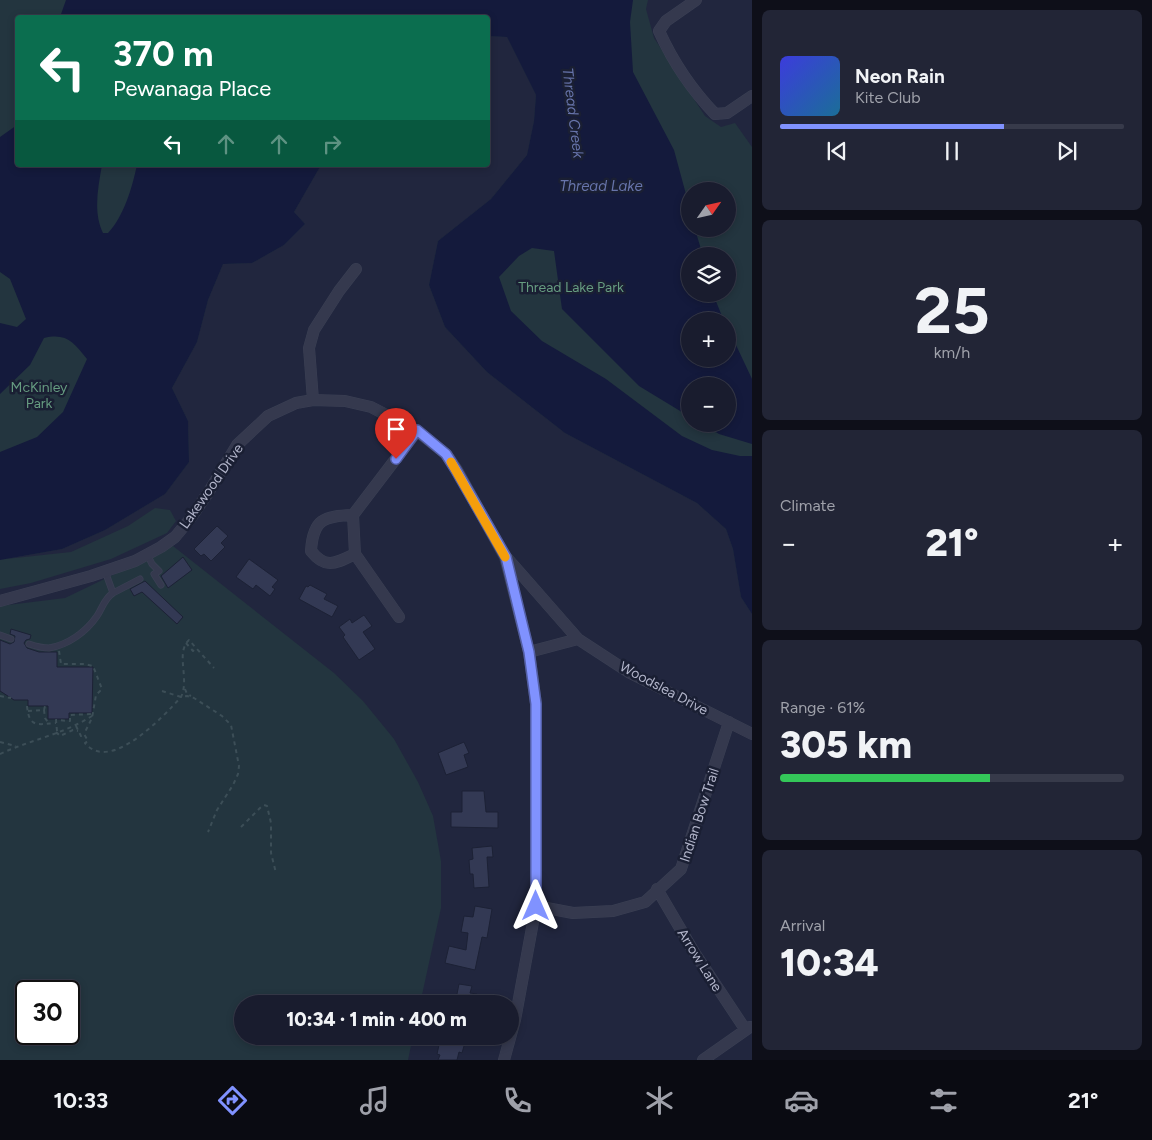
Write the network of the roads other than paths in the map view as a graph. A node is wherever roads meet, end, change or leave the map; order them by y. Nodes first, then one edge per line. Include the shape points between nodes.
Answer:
1 (696, 0) edge
2 (752, 96) edge
3 (356, 269) dead end
4 (313, 400) junction
5 (417, 430) junction
6 (353, 515) junction
7 (147, 554) junction
8 (355, 554) junction
9 (506, 557) junction
10 (105, 571) junction
11 (140, 579) dead end
12 (161, 585) dead end
13 (113, 593) junction
14 (0, 601) edge
15 (399, 616) dead end
16 (0, 635) edge
17 (11, 639) dead end
18 (578, 639) junction
19 (30, 644) dead end
20 (529, 652) junction
21 (729, 722) junction
22 (752, 734) edge
23 (657, 889) junction
24 (536, 906) junction
25 (748, 1028) edge
26 (504, 1060) edge
27 (703, 1060) edge

1 - 2 street via 666,21 659,32 668,50 697,95 715,114 727,114
3 - 4 street via 314,330 309,348
4 - 5 street, Lakewood Drive via 345,401 371,407
4 - 7 street, Lakewood Drive via 296,403 268,416 237,445 208,493 175,537
5 - 6 street
5 - 9 street, Lakewood Drive via 446,454
6 - 8 street
6 - 8 street via 331,516 319,523 314,530 311,551 318,560 328,564
7 - 10 street, Lakewood Drive
7 - 12 lane via 159,571 154,574
8 - 15 street
9 - 18 street, Woodslea Drive
9 - 20 street
10 - 13 lane
10 - 14 street, Lakewood Drive
11 - 13 lane
13 - 19 lane via 106,598 97,616 72,640 47,648
16 - 17 lane
18 - 20 street
18 - 21 street, Woodslea Drive via 630,673
20 - 24 street via 536,704
21 - 22 street, Woodslea Drive
21 - 23 street, Indian Bow Trail via 682,869
23 - 24 street, Indian Bow Trail via 645,902 613,911 573,913
23 - 25 street, Arrow Lane via 694,952
24 - 26 street via 515,1020
25 - 27 street

